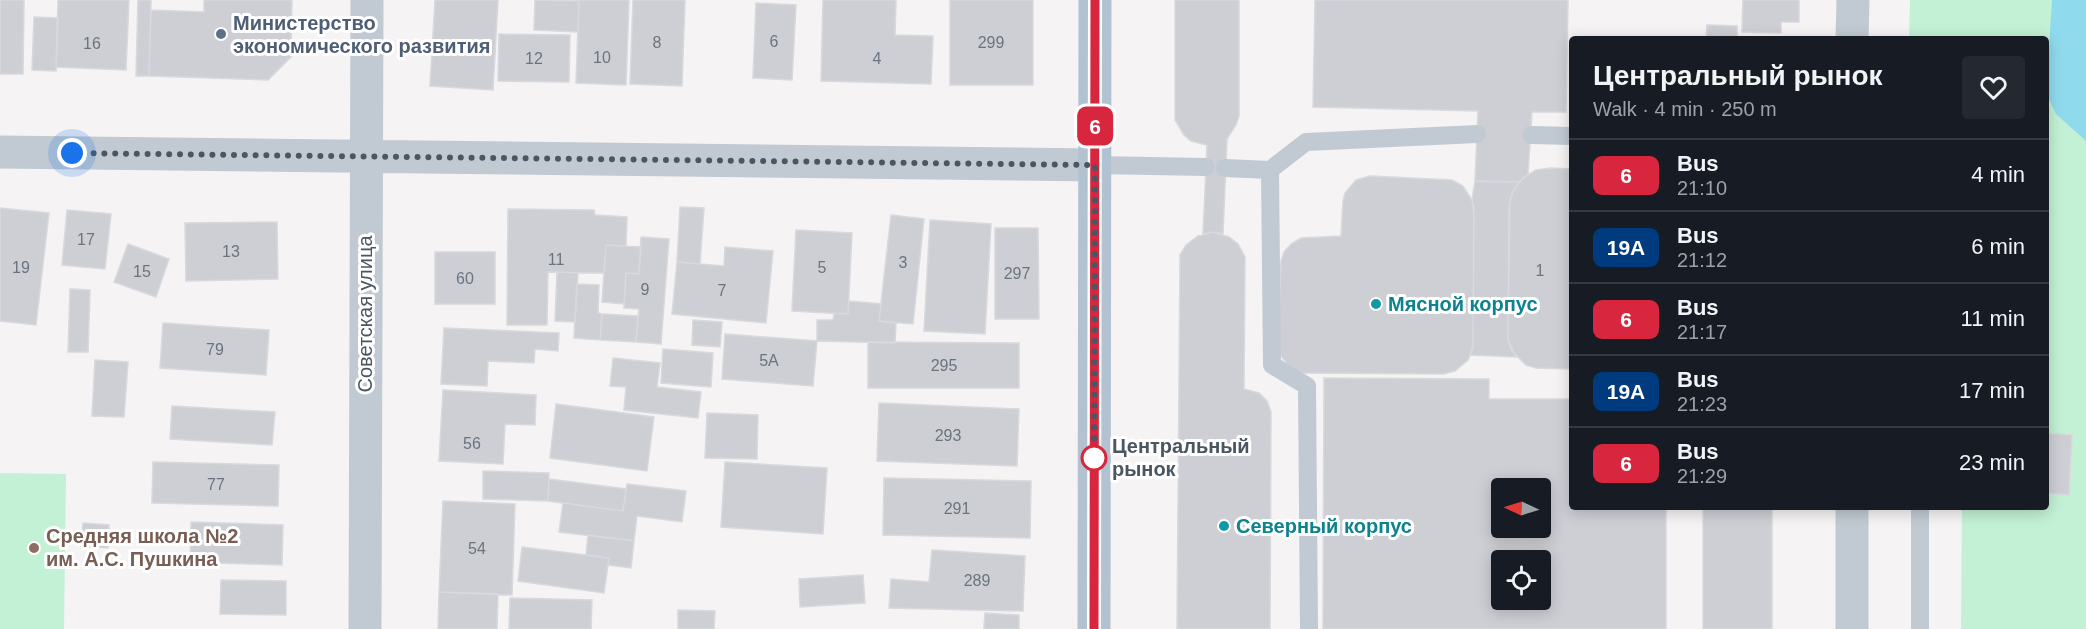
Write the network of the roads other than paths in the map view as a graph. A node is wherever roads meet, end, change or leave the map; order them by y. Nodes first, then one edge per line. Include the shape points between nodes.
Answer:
1 (367, 0) edge
2 (1095, 0) edge
3 (1852, 0) edge
4 (1852, 36) edge
5 (1476, 134) dead end
6 (1531, 135) dead end
7 (1569, 136) edge
8 (0, 152) edge
9 (365, 155) junction
10 (1095, 165) junction
11 (1206, 167) dead end
12 (1225, 168) dead end
13 (1270, 170) junction
14 (1852, 510) edge
15 (1920, 510) edge
16 (365, 629) edge
17 (1094, 629) edge
18 (1309, 629) edge
19 (1852, 629) edge
20 (1920, 629) edge

1 - 9 street, Советская улица
2 - 10 main road
3 - 4 street
5 - 13 lane via 1306,142
6 - 7 lane
8 - 9 street
9 - 10 street
9 - 16 street, Советская улица
10 - 11 lane
10 - 17 main road
12 - 13 lane
13 - 18 lane via 1272,365 1307,386
14 - 19 street
15 - 20 lane

